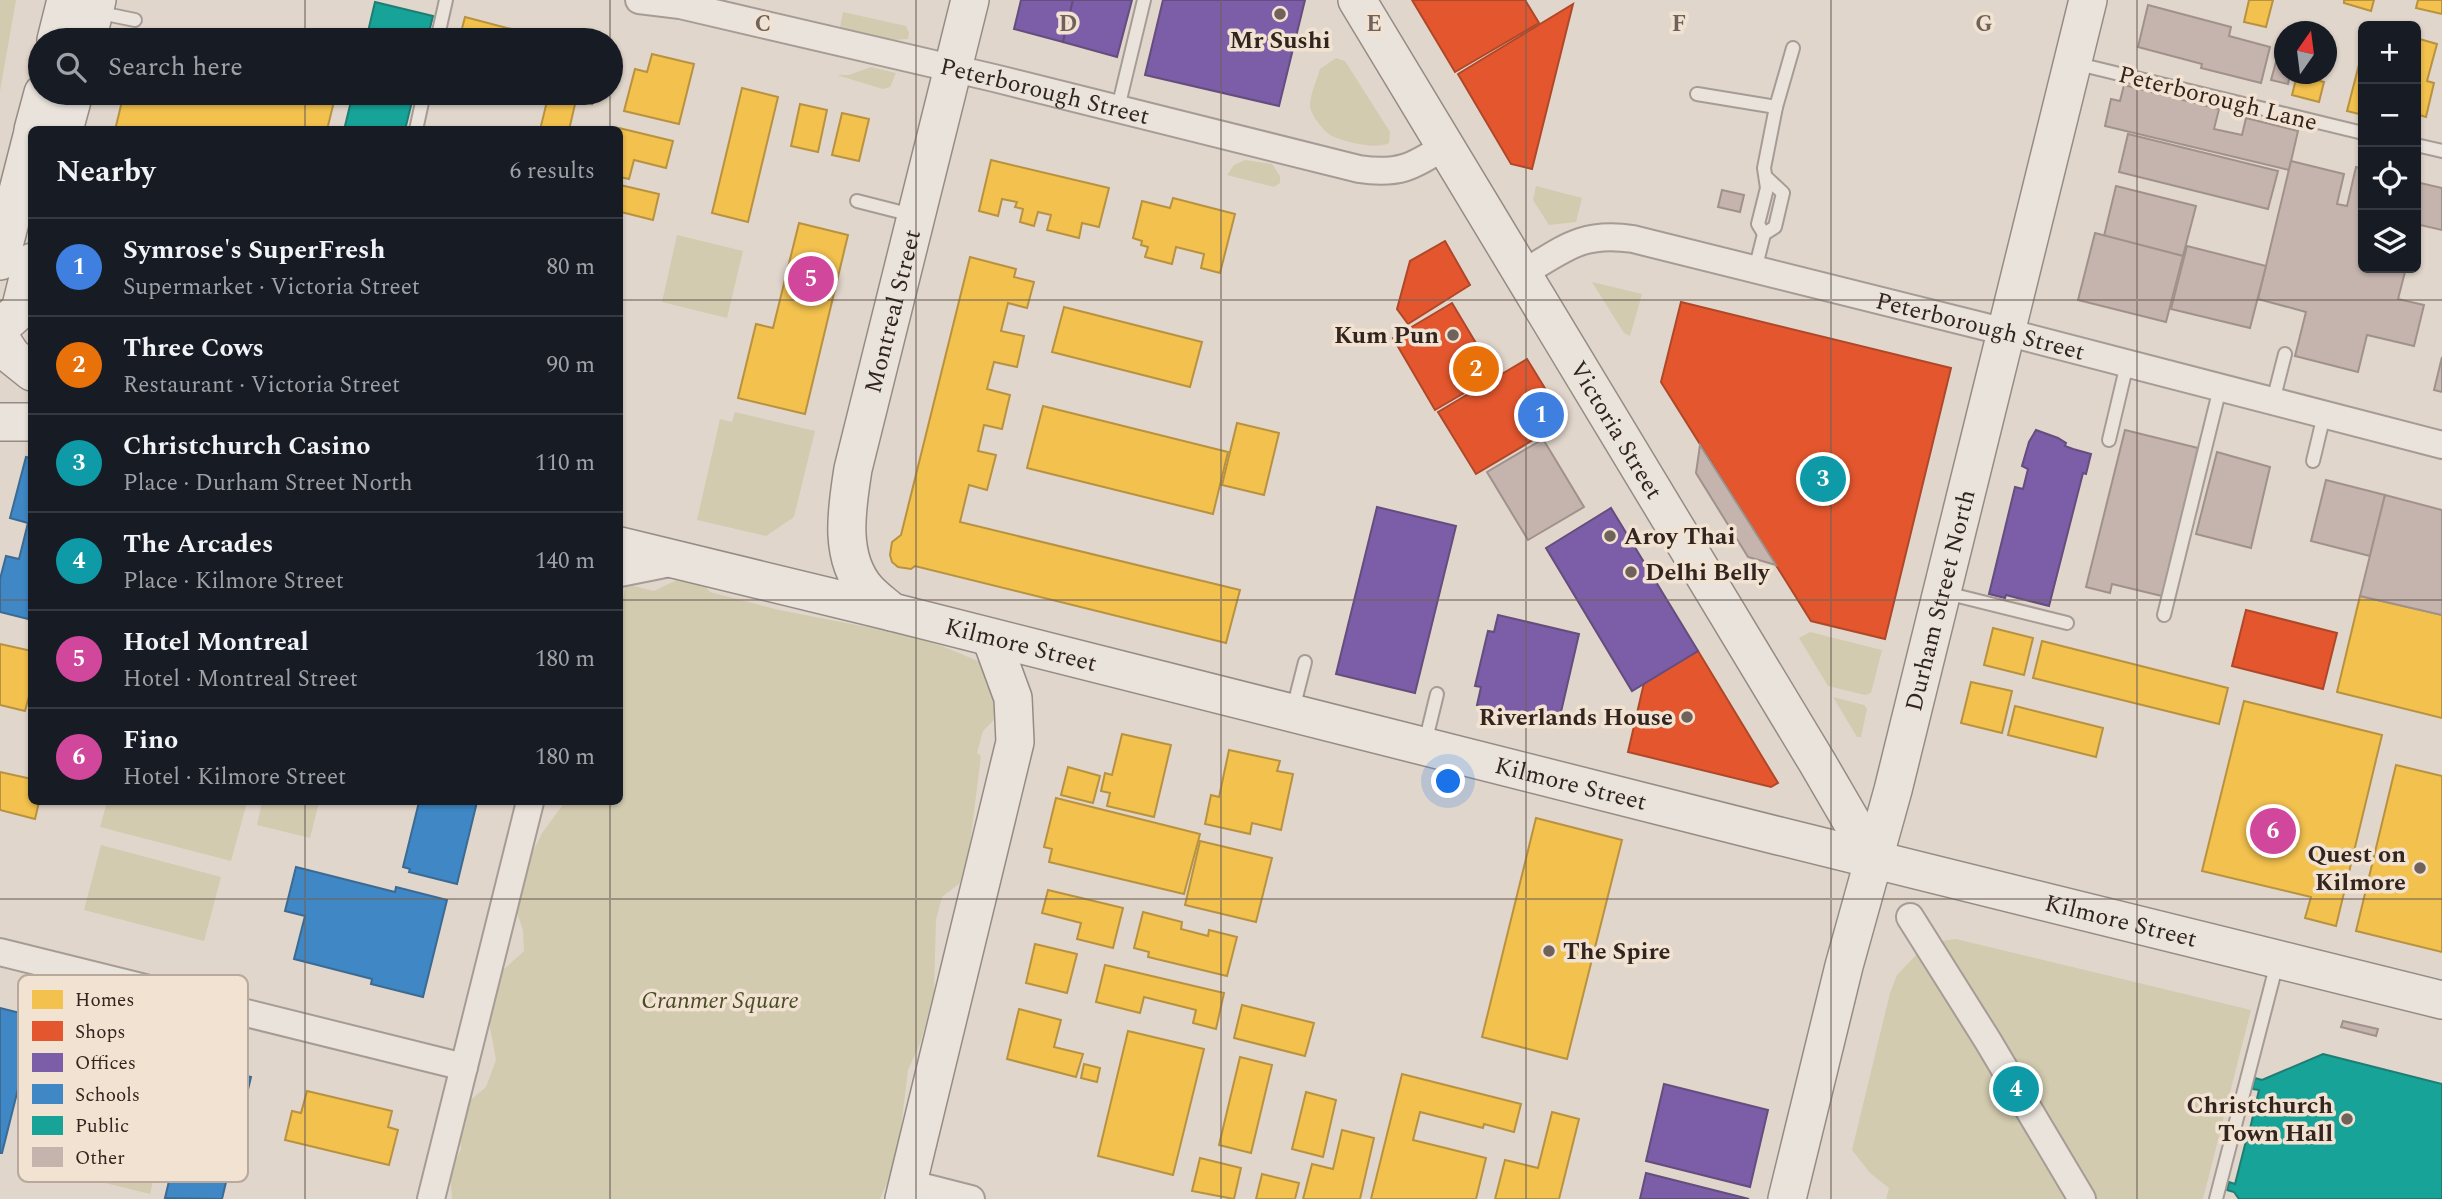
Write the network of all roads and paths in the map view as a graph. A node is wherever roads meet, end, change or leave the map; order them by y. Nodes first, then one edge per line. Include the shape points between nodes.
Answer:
1 (446, 0) edge
2 (639, 0) edge
3 (970, 0) edge
4 (1144, 0) edge
5 (1357, 0) edge
6 (2088, 0) edge
7 (81, 10) edge
8 (135, 20) dead end
9 (66, 28) edge
10 (440, 28) edge
11 (1793, 48) dead end
12 (2073, 63) junction
13 (953, 69) junction
14 (1697, 94) dead end
15 (40, 105) edge
16 (71, 105) edge
17 (421, 105) edge
18 (1776, 107) junction
19 (1118, 108) junction
20 (34, 126) edge
21 (65, 126) edge
22 (417, 126) edge
23 (2358, 132) edge
24 (1445, 146) junction
25 (2421, 146) edge
26 (2442, 151) edge
27 (28, 152) edge
28 (857, 201) dead end
29 (916, 216) junction
30 (0, 261) edge
31 (1755, 270) junction
32 (1522, 274) junction
33 (28, 278) edge
34 (0, 328) edge
35 (2006, 332) junction
36 (0, 338) edge
37 (2285, 354) dead end
38 (2127, 364) junction
39 (28, 369) edge
40 (2220, 388) junction
41 (2273, 401) junction
42 (2324, 415) junction
43 (0, 422) edge
44 (28, 422) edge
45 (2109, 440) dead end
46 (2442, 445) edge
47 (2313, 461) dead end
48 (623, 547) edge
49 (682, 562) junction
50 (623, 572) edge
51 (1942, 592) junction
52 (892, 612) junction
53 (2164, 615) dead end
54 (2067, 623) dead end
55 (991, 638) junction
56 (1305, 662) dead end
57 (1437, 694) dead end
58 (1292, 713) junction
59 (1424, 747) junction
60 (529, 805) edge
61 (1874, 860) junction
62 (1910, 917) dead end
63 (0, 952) edge
64 (2278, 960) junction
65 (93, 975) edge
66 (2442, 1000) edge
67 (248, 1013) edge
68 (464, 1067) junction
69 (906, 1191) edge
70 (432, 1199) edge
71 (971, 1199) edge
72 (1787, 1199) edge
73 (2082, 1199) edge
74 (2217, 1199) edge

1 - 10 lane
2 - 13 street, Peterborough Street via 680,5
3 - 13 main road, Montreal Street
4 - 19 lane
5 - 24 main road, Victoria Street
6 - 12 main road, Durham Street North
7 - 8 lane
7 - 9 main road
11 - 18 lane
12 - 23 lane, Peterborough Lane
12 - 35 main road, Durham Street North
13 - 19 street, Peterborough Street
13 - 29 main road, Montreal Street
14 - 18 lane
15 - 20 main road
16 - 21 main road
17 - 22 lane
18 - 31 lane via 1758,224 1764,234
19 - 24 street, Peterborough Street via 1371,171 1402,171
24 - 32 main road, Victoria Street
25 - 26 lane
27 - 30 main road
28 - 29 lane
29 - 52 main road, Montreal Street via 853,468 846,533 859,578
31 - 32 street, Peterborough Street via 1633,239 1603,236 1579,240
31 - 35 street, Peterborough Street
32 - 61 main road, Victoria Street
33 - 34 main road via 20,310
35 - 38 street, Peterborough Street
35 - 51 main road, Durham Street North
36 - 39 main road
37 - 41 lane
38 - 40 street, Peterborough Street
38 - 45 lane
40 - 41 street, Peterborough Street
40 - 53 lane
41 - 42 street, Peterborough Street
42 - 46 street, Peterborough Street
42 - 47 lane
43 - 44 main road
48 - 49 main road, Kilmore Street
49 - 50 street
49 - 52 main road, Kilmore Street
51 - 54 lane
51 - 61 main road, Durham Street North
52 - 55 main road, Kilmore Street
55 - 58 main road, Kilmore Street
55 - 69 main road via 1013,698 1015,742
56 - 58 lane
57 - 59 lane
58 - 59 main road, Kilmore Street
59 - 61 main road, Kilmore Street
60 - 68 street
61 - 64 main road, Kilmore Street
61 - 72 main road, Durham Street North
62 - 73 street
63 - 65 street
64 - 66 main road, Kilmore Street
64 - 74 lane
67 - 68 street
68 - 70 street
69 - 71 street

